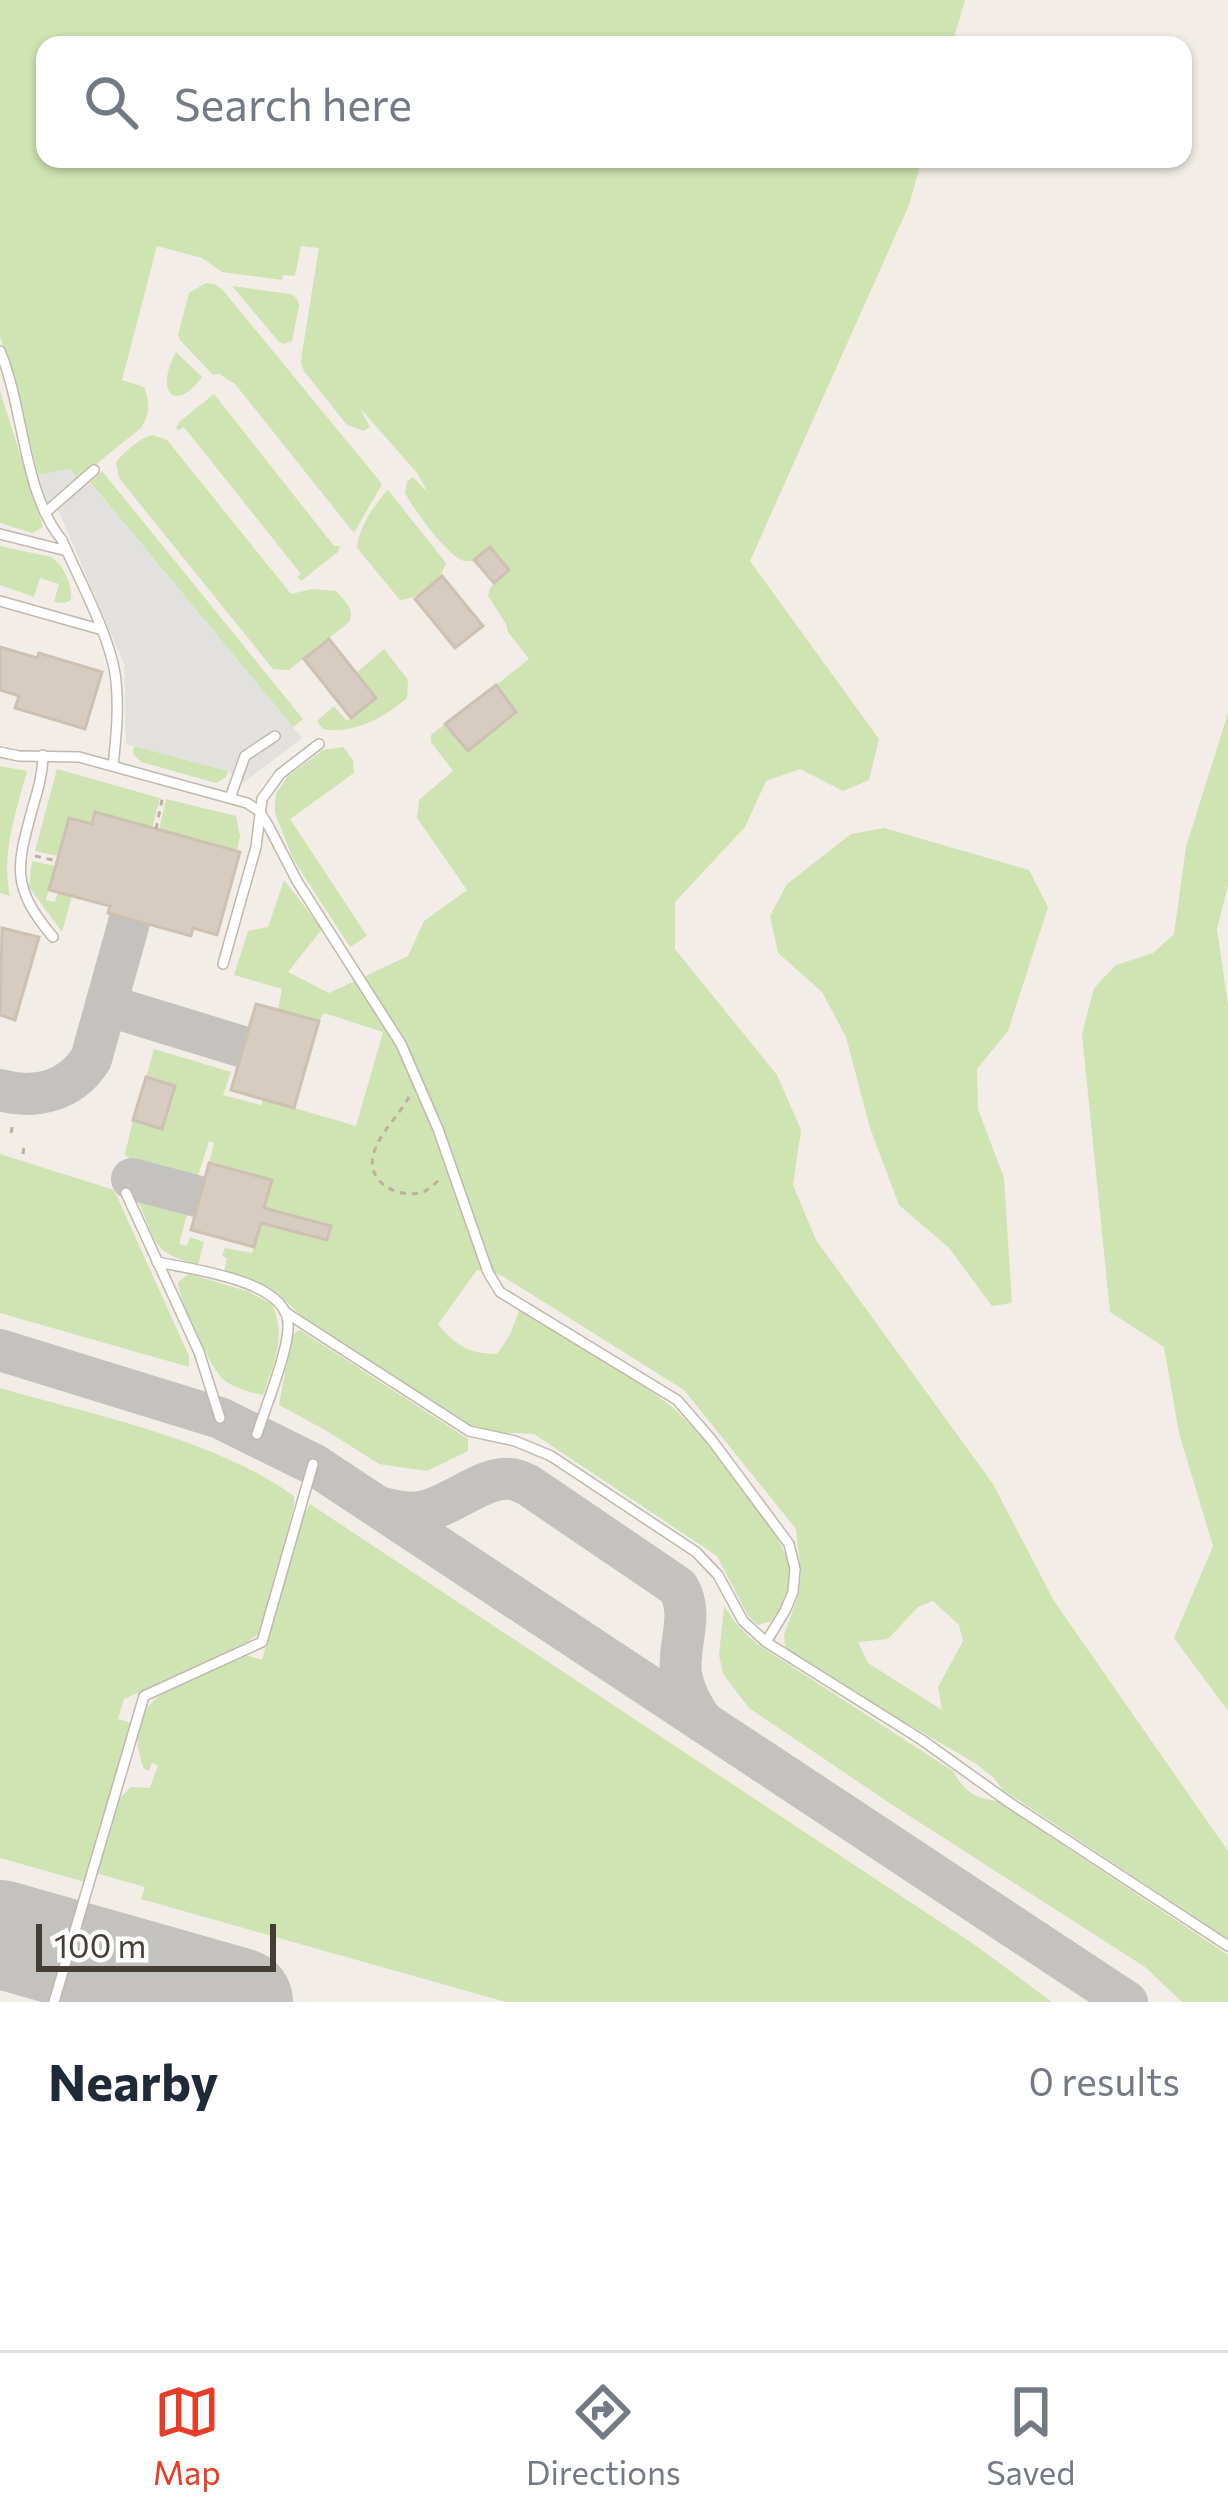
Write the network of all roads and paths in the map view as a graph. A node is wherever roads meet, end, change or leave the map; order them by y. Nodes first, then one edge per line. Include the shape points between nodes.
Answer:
1 (0, 351) edge
2 (94, 470) dead end
3 (45, 513) junction
4 (0, 535) edge
5 (67, 550) junction
6 (0, 601) edge
7 (100, 630) junction
8 (274, 736) dead end
9 (319, 745) dead end
10 (0, 752) edge
11 (43, 755) junction
12 (113, 766) junction
13 (167, 781) junction
14 (234, 800) junction
15 (259, 812) junction
16 (155, 829) dead end
17 (22, 852) junction
18 (57, 861) dead end
19 (53, 937) dead end
20 (223, 964) dead end
21 (412, 1067) junction
22 (13, 1123) dead end
23 (11, 1132) dead end
24 (24, 1147) dead end
25 (23, 1154) dead end
26 (448, 1157) junction
27 (126, 1193) dead end
28 (157, 1262) junction
29 (285, 1312) junction
30 (220, 1418) dead end
31 (257, 1434) dead end
32 (313, 1464) dead end
33 (766, 1642) junction
34 (1228, 1946) edge
35 (54, 2002) edge

1 - 3 lane
2 - 3 lane
3 - 5 lane
4 - 5 lane
5 - 7 lane
6 - 7 lane
7 - 12 lane via 116,677
8 - 14 lane via 245,756
9 - 15 lane via 268,787
10 - 11 lane
11 - 12 lane
11 - 17 lane
12 - 13 lane
13 - 14 lane
13 - 16 path
14 - 15 lane
15 - 20 lane
15 - 21 lane
17 - 18 path
17 - 19 lane via 22,894
21 - 26 lane
21 - 26 path via 409,1098 375,1149 375,1176 402,1194 419,1193 439,1181
22 - 23 path
24 - 25 path
26 - 33 lane via 500,1292 677,1400 789,1544 793,1592
27 - 28 lane
28 - 29 lane via 249,1283
28 - 30 lane
29 - 31 lane
29 - 33 lane via 469,1431 550,1456 696,1552 742,1621
32 - 35 lane via 262,1642 144,1696
33 - 34 lane

